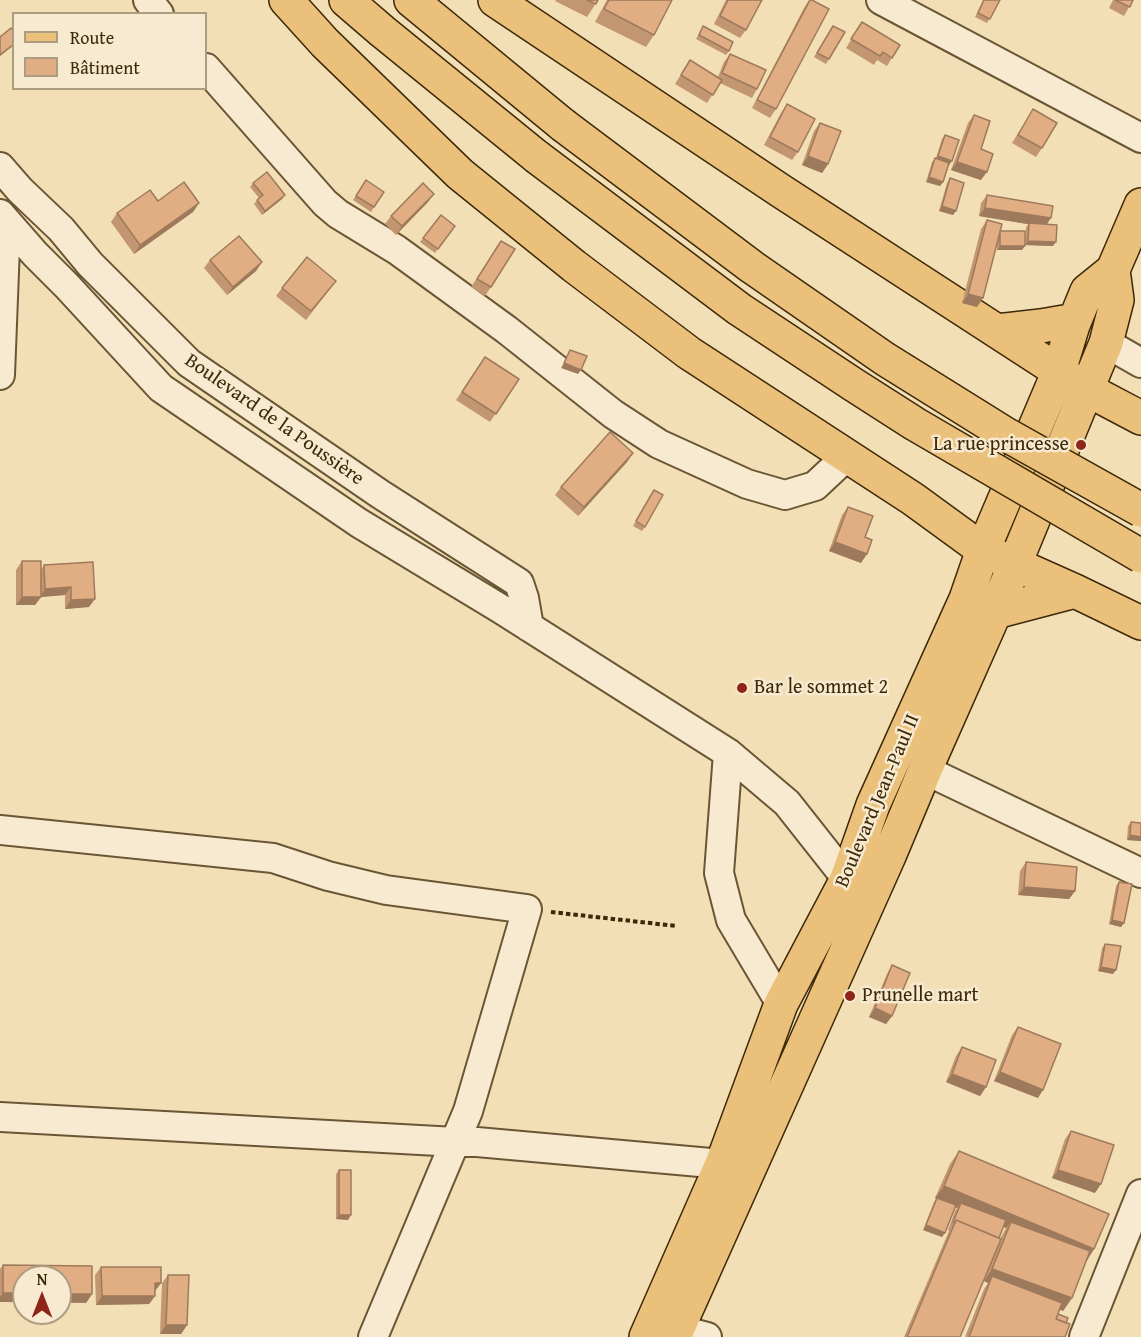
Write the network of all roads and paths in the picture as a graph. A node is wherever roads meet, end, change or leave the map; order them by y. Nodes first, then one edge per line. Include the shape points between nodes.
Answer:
1 (148, 0) edge
2 (286, 0) edge
3 (346, 0) edge
4 (411, 0) edge
5 (495, 0) edge
6 (881, 0) edge
7 (157, 12) edge
8 (207, 69) edge
9 (1141, 138) edge
10 (0, 167) edge
11 (1141, 205) edge
12 (3, 217) edge
13 (1113, 270) junction
14 (1073, 325) junction
15 (997, 331) junction
16 (1106, 343) junction
17 (1141, 363) edge
18 (1059, 371) junction
19 (0, 375) edge
20 (1086, 389) junction
21 (1141, 418) edge
22 (847, 456) junction
23 (1141, 510) edge
24 (982, 550) junction
25 (1141, 556) edge
26 (1014, 565) junction
27 (1075, 591) junction
28 (995, 612) junction
29 (1141, 623) edge
30 (529, 627) junction
31 (728, 753) junction
32 (925, 770) junction
33 (0, 830) edge
34 (1141, 873) edge
35 (847, 879) junction
36 (526, 909) junction
37 (675, 926) dead end
38 (781, 1004) junction
39 (0, 1117) edge
40 (456, 1142) junction
41 (734, 1169) junction
42 (1141, 1194) edge
43 (1134, 1230) edge
44 (686, 1334) edge
45 (373, 1337) edge
46 (646, 1337) edge
47 (1084, 1337) edge

1 - 7 street
2 - 22 main road via 460,174 689,353
3 - 25 main road, bridge via 537,157 739,309 935,436
4 - 23 main road, bridge via 563,125 752,267 885,359 1007,435
5 - 15 main road
6 - 9 street
8 - 22 street via 338,214 397,250 613,414 659,444 747,484 785,495 815,486
10 - 30 street, Boulevard de la Poussière via 189,363 380,494 519,583
11 - 13 main road, Boulevard Jean-Paul II
12 - 19 street
12 - 30 street, Boulevard de la Poussière via 161,388 359,523
13 - 14 main road, Boulevard Jean-Paul II via 1087,291
13 - 16 main road, Boulevard Jean-Paul II via 1117,300
14 - 15 main road via 1064,322
14 - 18 main road, Boulevard Jean-Paul II
15 - 18 main road
16 - 17 street
16 - 20 main road, Boulevard Jean-Paul II
18 - 20 main road
18 - 24 main road, Boulevard Jean-Paul II
20 - 21 main road
20 - 26 main road, Boulevard Jean-Paul II
22 - 24 main road
24 - 26 main road
24 - 35 main road, Boulevard Jean-Paul II via 966,598 873,805
26 - 27 main road
26 - 28 main road, Boulevard Jean-Paul II
27 - 28 main road
27 - 29 main road
28 - 32 main road, Boulevard Jean-Paul II
30 - 31 street, Boulevard de la Poussière
31 - 35 street, Boulevard de la Poussière via 787,803
31 - 38 street via 718,873 731,920
32 - 34 street
32 - 41 main road, Boulevard Jean-Paul II via 884,867
33 - 36 street via 273,858 386,890
35 - 38 main road, Boulevard Jean-Paul II
36 - 37 path
36 - 40 street
38 - 41 main road, Boulevard Jean-Paul II
39 - 40 street
40 - 41 street
40 - 45 street
41 - 44 main road, Boulevard Jean-Paul II
41 - 46 main road, Boulevard Jean-Paul II
42 - 43 street
43 - 47 street

